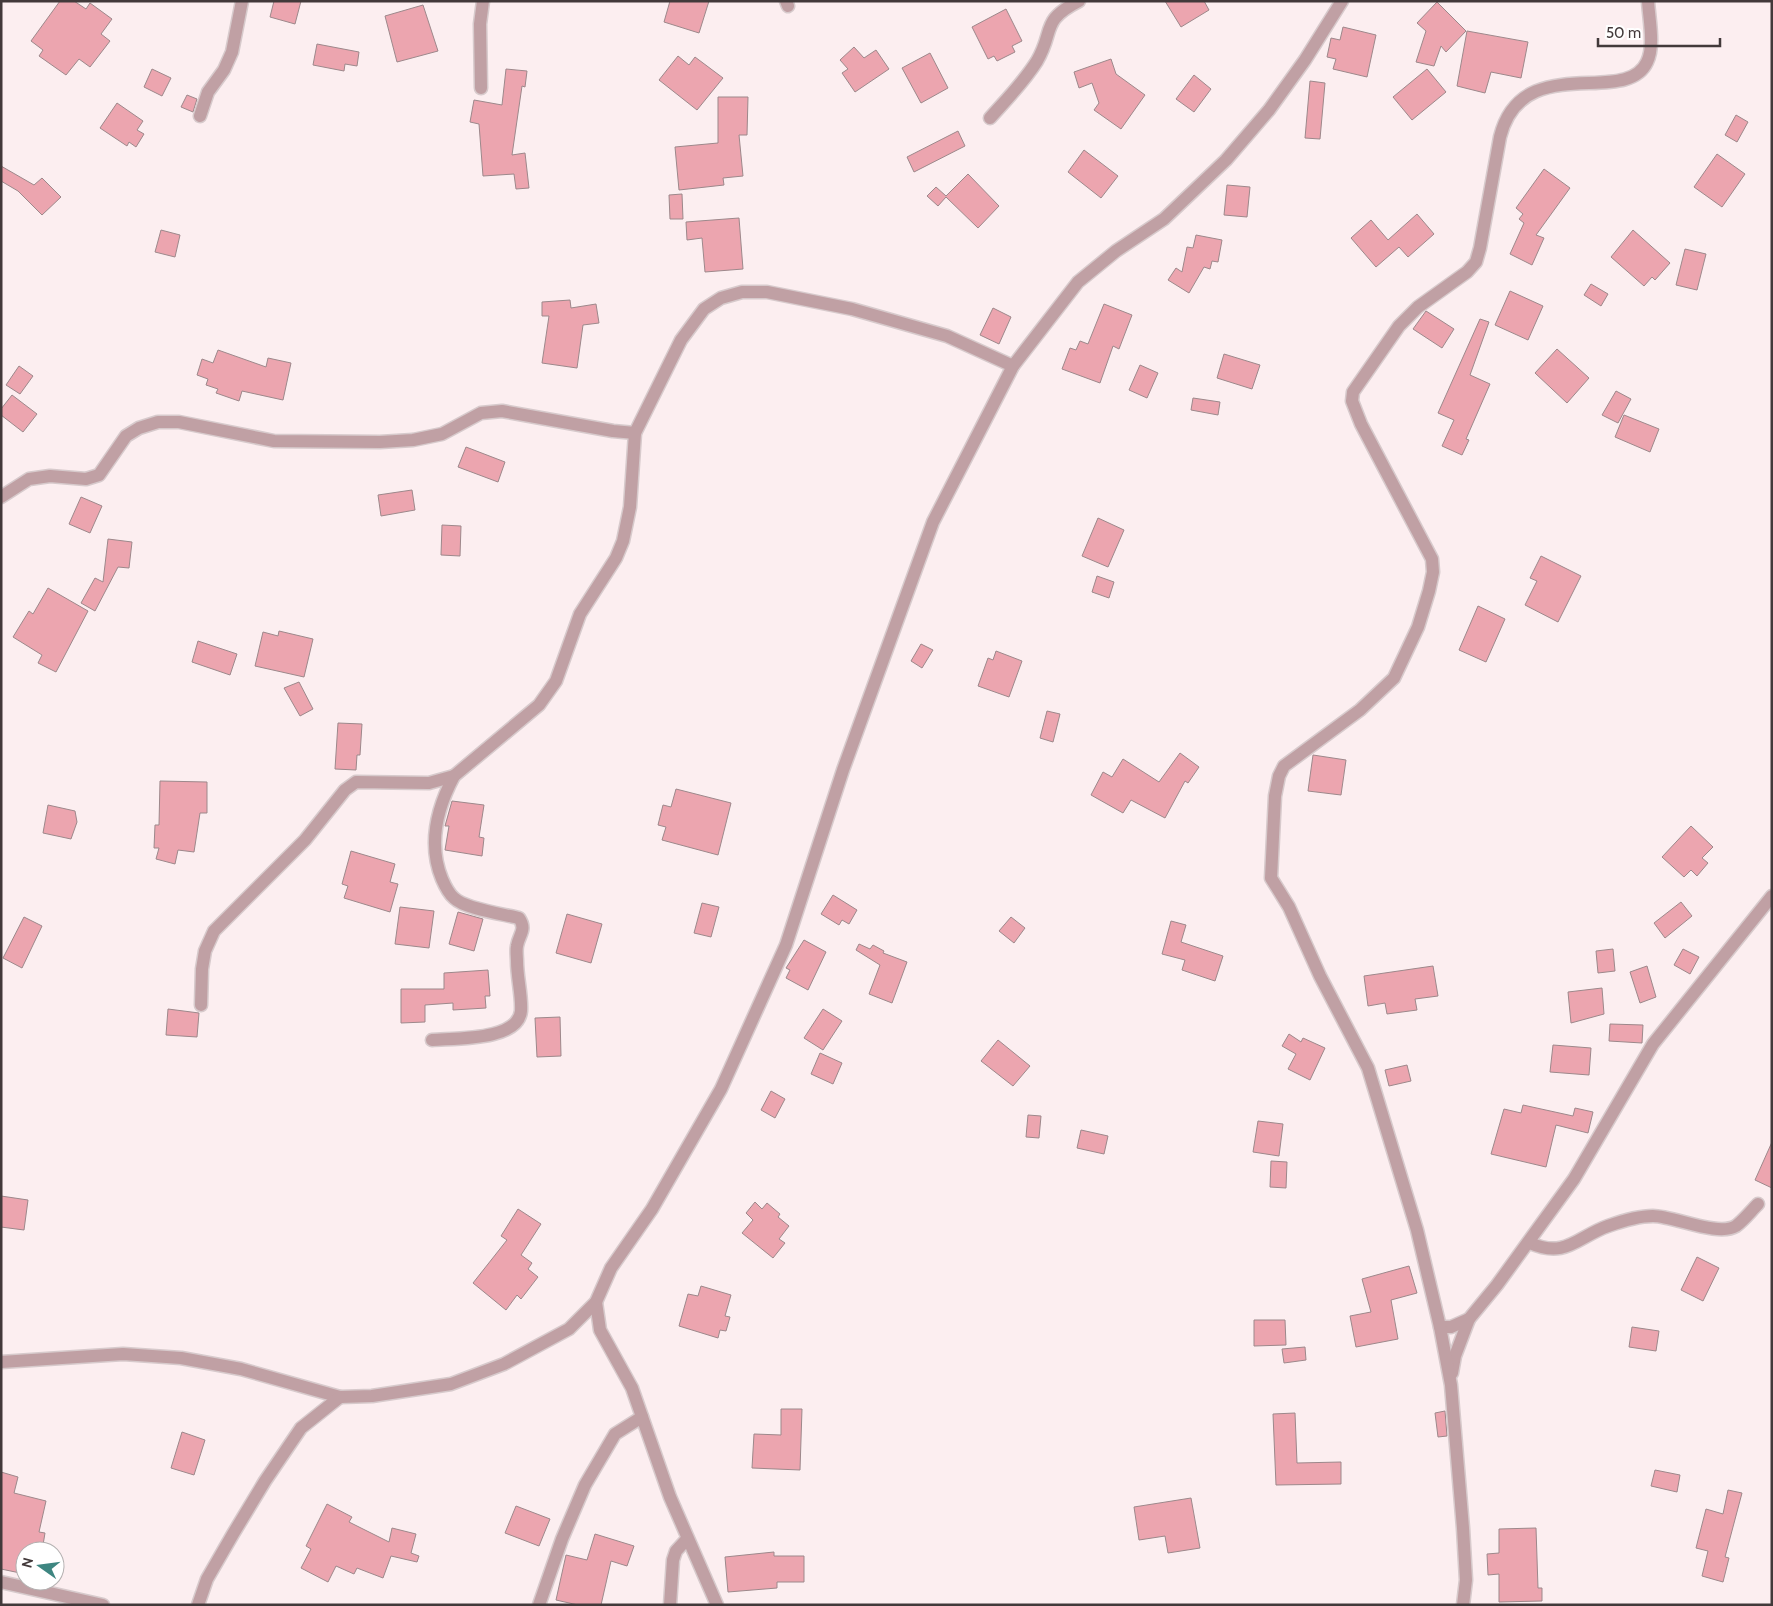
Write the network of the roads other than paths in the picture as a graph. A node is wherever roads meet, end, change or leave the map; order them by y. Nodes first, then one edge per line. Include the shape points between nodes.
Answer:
1 (242, 1) edge
2 (483, 1) edge
3 (1080, 1) edge
4 (1342, 1) edge
5 (1648, 1) edge
6 (481, 88) dead end
7 (200, 116) dead end
8 (990, 118) dead end
9 (1013, 366) junction
10 (634, 433) junction
11 (1, 497) edge
12 (454, 776) junction
13 (1772, 896) edge
14 (201, 1005) dead end
15 (432, 1040) dead end
16 (1758, 1204) dead end
17 (1530, 1243) junction
18 (596, 1302) junction
19 (1470, 1319) junction
20 (1440, 1327) junction
21 (1, 1362) edge
22 (1450, 1385) junction
23 (340, 1397) junction
24 (642, 1417) junction
25 (687, 1539) junction
26 (1, 1582) edge
27 (103, 1605) edge
28 (198, 1605) edge
29 (539, 1605) edge
30 (670, 1605) edge
31 (717, 1605) edge
32 (1463, 1605) edge

1 - 7 street via 232,52 208,92
2 - 6 street
3 - 8 street via 1061,11 1051,24 1036,61
4 - 9 street via 1279,96 1226,160 1164,219 1116,251 1078,282
5 - 20 street via 1650,46 1648,62 1640,72 1630,78 1535,91 1512,108 1504,120 1500,137 1476,262 1399,326 1353,392 1352,401 1361,424 1432,559 1433,572 1418,628 1394,678 1360,710 1284,766 1276,784 1271,878 1289,907 1320,976 1368,1068 1417,1230
9 - 10 street via 946,336 852,309 767,292 742,292 721,298 704,309 681,340
9 - 18 street via 933,522 778,962 721,1089 652,1209 611,1268
10 - 11 street via 502,411 481,412 442,434 380,442 274,441 178,422 158,422 126,436 99,475 86,479 50,476 29,479
10 - 12 street via 630,507 623,541 616,558 580,614 556,681 539,705
12 - 14 street via 428,783 356,782 345,790 305,840 214,931 205,951
12 - 15 street via 445,792 434,839 438,869 454,899 519,918 523,924 524,930 517,946 521,1014 515,1025 494,1034
13 - 17 street via 1653,1044 1574,1179
16 - 17 street via 1735,1226 1722,1230 1654,1216 1632,1218 1605,1227 1556,1250
17 - 19 street
18 - 23 street via 569,1328 504,1364 460,1380 372,1396
18 - 24 street via 600,1330 632,1388
19 - 20 street via 1451,1328
19 - 22 street via 1455,1356
20 - 22 street
21 - 23 street via 123,1354 181,1358 242,1369
22 - 32 street via 1459,1460 1466,1580
23 - 28 street via 301,1428 233,1534 207,1579
24 - 25 street
24 - 29 street via 615,1434 585,1485
25 - 30 street via 673,1560
25 - 31 street
26 - 27 street

